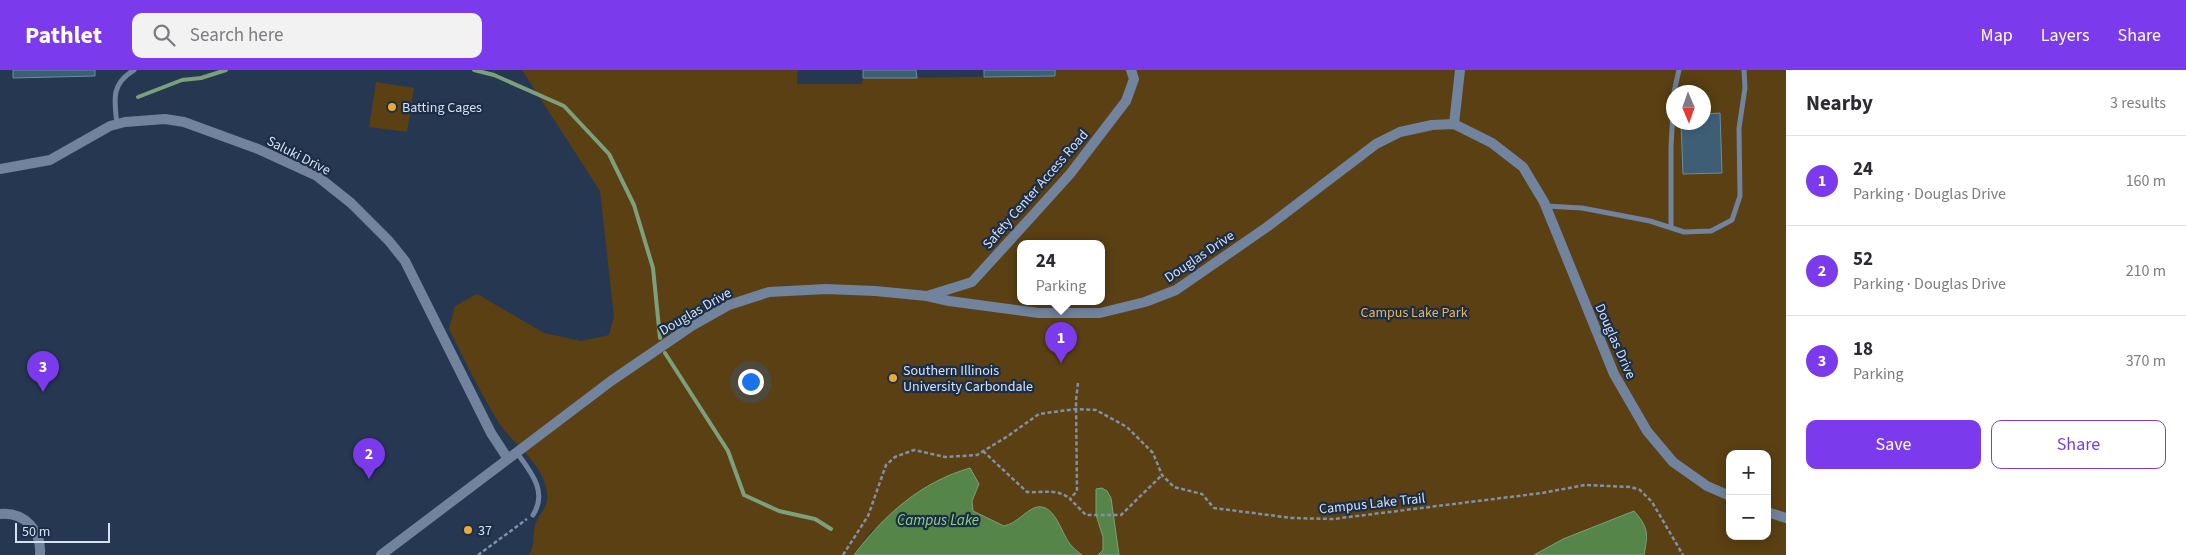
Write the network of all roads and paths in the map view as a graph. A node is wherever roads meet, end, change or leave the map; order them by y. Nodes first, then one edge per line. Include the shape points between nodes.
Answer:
1 (134, 70) edge
2 (1131, 70) edge
3 (1460, 70) edge
4 (1679, 70) edge
5 (1744, 70) edge
6 (1676, 85) edge
7 (117, 124) junction
8 (1454, 124) junction
9 (1671, 130) edge
10 (0, 169) edge
11 (1546, 206) junction
12 (1671, 228) junction
13 (927, 296) junction
14 (1078, 383) dead end
15 (1076, 409) junction
16 (983, 451) junction
17 (517, 453) junction
18 (508, 459) junction
19 (1162, 475) junction
20 (1728, 495) edge
21 (1070, 498) junction
22 (1771, 513) edge
23 (0, 514) edge
24 (533, 515) joint
25 (1786, 518) edge
26 (40, 555) edge
27 (381, 555) edge
28 (478, 555) edge
29 (842, 555) edge
30 (1683, 555) edge

1 - 7 lane via 117,84
2 - 13 street, Safety Center Access Road via 1134,79 1126,101 1070,174 1033,215 972,282
3 - 8 street
4 - 6 lane
5 - 12 lane via 1745,88 1739,128 1740,196 1732,220 1711,231 1684,232
7 - 10 street, Saluki Drive via 50,160
7 - 18 street, Saluki Drive via 144,119 184,122 258,148 309,172 351,203 405,261
8 - 11 street, Douglas Drive via 1492,143 1523,167
8 - 13 street, Douglas Drive via 1400,132 1376,144 1260,232 1176,290 1160,297 1100,313 1039,312
9 - 12 lane
11 - 12 lane via 1582,208
11 - 20 street, Douglas Drive via 1614,374 1647,431 1673,462 1707,486
13 - 17 street, Douglas Drive via 798,289 769,292 729,305 690,327 611,381
14 - 15 path
15 - 16 path via 1039,414
15 - 19 path via 1096,410 1127,427 1153,453
15 - 21 path via 1077,491
16 - 21 path via 1027,492 1064,493
16 - 29 path via 977,455 945,457 914,450 895,458 886,465 868,516
17 - 18 street, Douglas Drive
17 - 24 lane via 540,492
18 - 27 street, Douglas Drive
19 - 21 path via 1121,515 1086,515
19 - 30 path, Campus Lake Trail via 1174,487 1202,494 1214,508 1292,518 1333,519 1585,485 1631,487 1640,490 1652,502
22 - 25 street
23 - 26 street via 26,520 34,528 40,542
24 - 28 path

